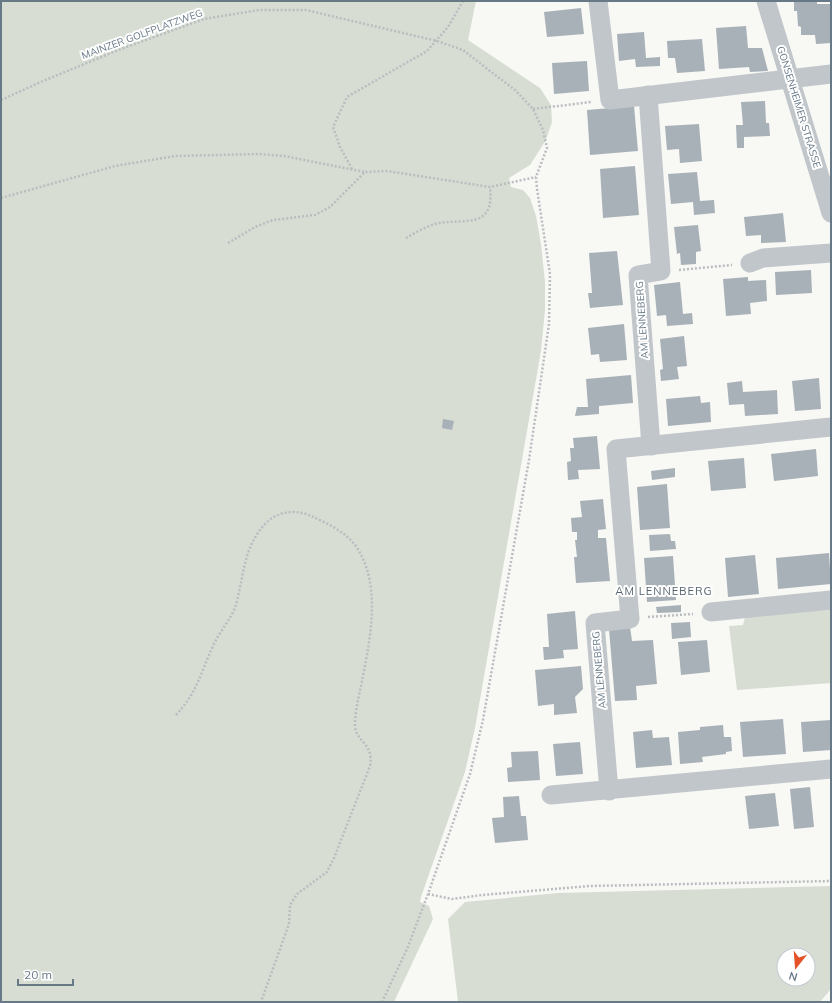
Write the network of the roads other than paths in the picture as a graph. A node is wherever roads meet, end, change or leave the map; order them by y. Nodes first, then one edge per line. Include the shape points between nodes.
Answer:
1 (598, 1) edge
2 (766, 1) edge
3 (831, 74) edge
4 (791, 79) junction
5 (648, 95) junction
6 (831, 213) edge
7 (831, 253) edge
8 (750, 263) road end
9 (831, 428) edge
10 (651, 446) junction
11 (831, 600) edge
12 (711, 612) road end
13 (831, 769) edge
14 (609, 791) junction
15 (551, 795) dead end

1 - 5 street via 610,100
2 - 4 street, GONSENHEIMER STRASSE
3 - 4 street
4 - 5 street
4 - 6 street, GONSENHEIMER STRASSE
5 - 10 street, AM LENNEBERG via 661,271 638,274
7 - 8 street via 763,258
9 - 10 street
10 - 14 street, AM LENNEBERG via 616,449 630,619 595,623
11 - 12 street
13 - 14 street
14 - 15 street

